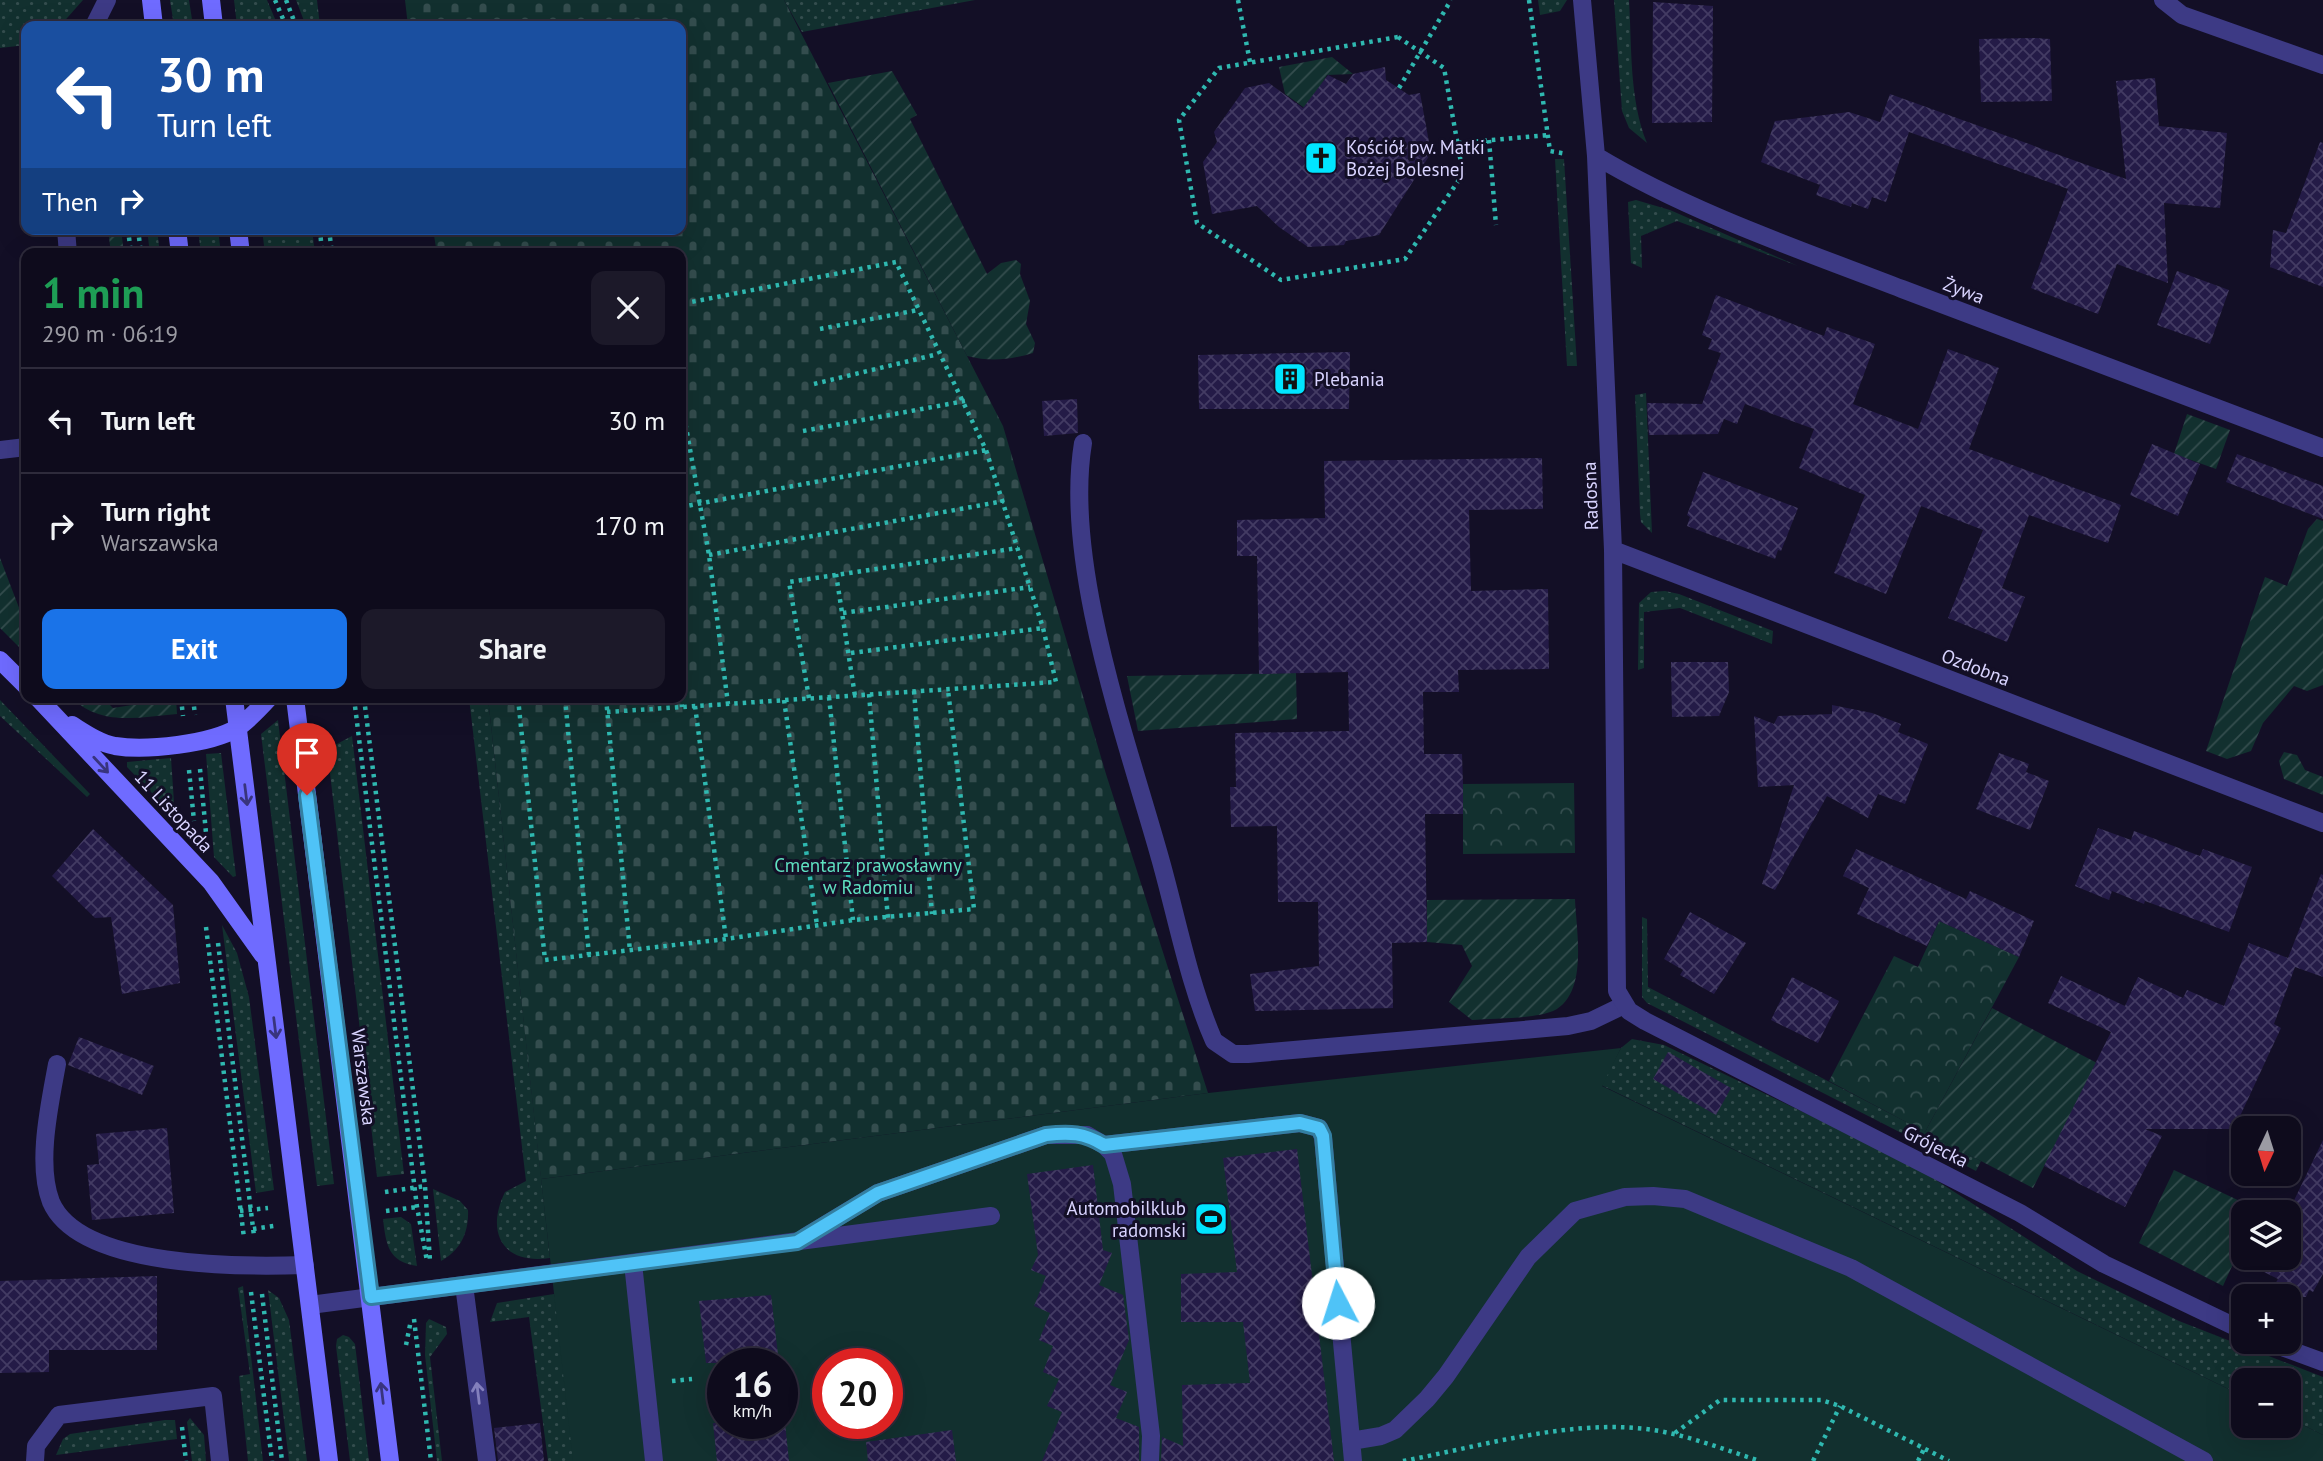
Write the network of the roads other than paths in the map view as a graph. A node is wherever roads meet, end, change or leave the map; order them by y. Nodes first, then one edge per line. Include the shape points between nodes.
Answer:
1 (107, 0) edge
2 (151, 0) edge
3 (214, 0) edge
4 (1582, 0) edge
5 (2163, 0) edge
6 (96, 21) edge
7 (153, 21) edge
8 (214, 21) edge
9 (2323, 65) edge
10 (1596, 156) junction
11 (1083, 443) dead end
12 (21, 448) edge
13 (2323, 448) edge
14 (0, 450) edge
15 (1613, 550) junction
16 (0, 660) edge
17 (21, 681) edge
18 (43, 703) edge
19 (234, 703) edge
20 (264, 703) edge
21 (296, 703) edge
22 (55, 715) junction
23 (237, 728) junction
24 (2323, 823) edge
25 (267, 961) junction
26 (1620, 998) junction
27 (57, 1064) dead end
28 (1104, 1145) junction
29 (991, 1216) dead end
30 (797, 1242) junction
31 (633, 1263) junction
32 (305, 1265) junction
33 (464, 1285) junction
34 (371, 1297) junction
35 (310, 1305) junction
36 (2231, 1325) edge
37 (2301, 1354) edge
38 (2323, 1362) edge
39 (1351, 1441) junction
40 (35, 1461) edge
41 (220, 1461) edge
42 (329, 1461) edge
43 (390, 1461) edge
44 (487, 1461) edge
45 (654, 1461) edge
46 (1150, 1461) edge
47 (1353, 1461) edge
48 (2204, 1461) edge

1 - 6 street
2 - 7 main road
3 - 8 main road
4 - 10 street, Radosna
5 - 9 street via 2182,15
10 - 13 street, Żywa via 1829,261
10 - 15 street, Radosna
11 - 26 street via 1081,511 1090,593 1112,686 1214,1041 1233,1054 1248,1054 1568,1026 1591,1020
12 - 14 street
15 - 24 street, Ozdobna
15 - 26 street, Radosna
16 - 17 main road
18 - 22 main road, 11 Listopada
19 - 23 main road
20 - 23 main road
21 - 34 main road, Warszawska
22 - 23 main road via 116,746 192,742 217,738
22 -> 25 main road, 11 Listopada via 212,882
23 -> 25 main road
25 -> 32 main road
26 - 36 street, Grójecka via 1645,1021 2020,1213 2104,1264
27 - 32 street via 46,1131 50,1199 58,1215 77,1230 118,1249 171,1262
28 - 30 street via 1070,1132 1046,1135 878,1193
28 - 39 street via 1300,1123 1319,1128
28 - 46 street via 1113,1154 1122,1184 1151,1436
29 - 30 street
30 - 31 street
31 - 33 street
31 - 45 street
32 - 35 main road
33 - 34 street
44 -> 33 street
34 - 35 street
43 -> 34 main road, Warszawska
35 - 42 main road
37 - 38 street
39 - 47 street
39 - 48 street via 1395,1430 1427,1399 1528,1257 1575,1211 1625,1197 1653,1196 1685,1199 1851,1268
40 - 41 street via 36,1446 59,1415 213,1396

